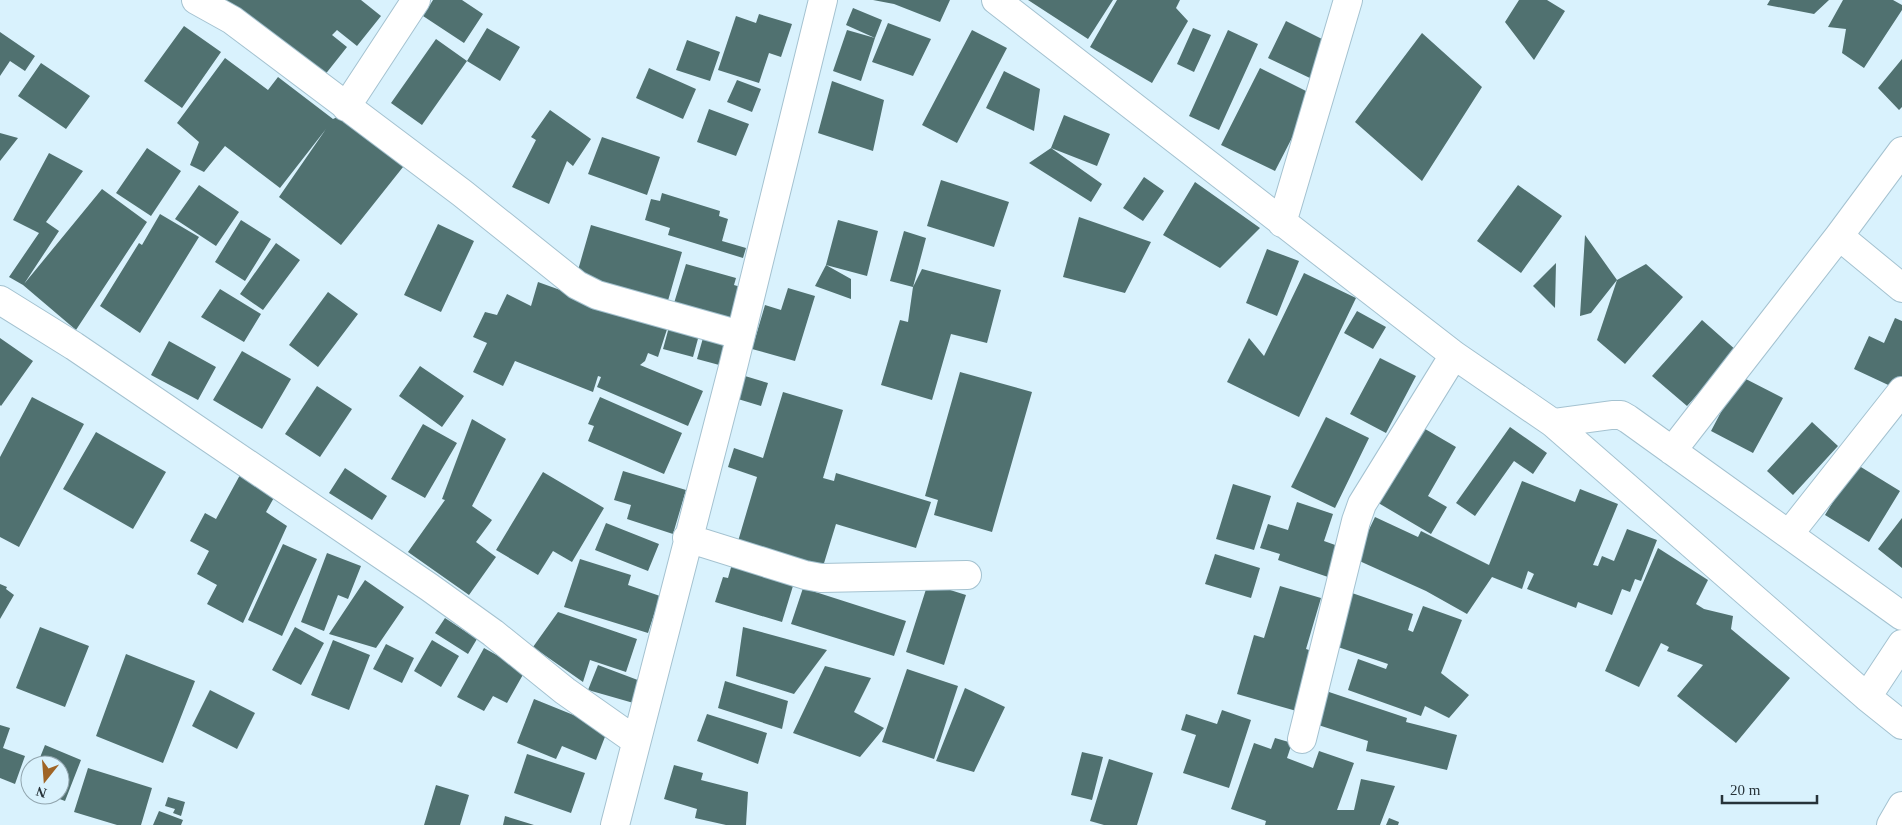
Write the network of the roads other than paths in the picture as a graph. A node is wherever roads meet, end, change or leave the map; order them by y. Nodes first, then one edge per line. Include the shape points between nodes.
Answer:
1 (196, 0) edge
2 (416, 0) edge
3 (823, 0) edge
4 (996, 0) edge
5 (1348, 0) edge
6 (346, 107) junction
7 (1902, 150) edge
8 (1282, 223) junction
9 (1839, 236) junction
10 (1902, 288) edge
11 (0, 300) edge
12 (740, 334) junction
13 (1454, 355) junction
14 (1902, 391) edge
15 (1553, 423) junction
16 (1672, 451) junction
17 (1789, 534) junction
18 (688, 538) junction
19 (967, 575) dead end
20 (1902, 616) edge
21 (1902, 644) edge
22 (1867, 697) junction
23 (1902, 725) edge
24 (1302, 739) dead end
25 (636, 741) junction
26 (1902, 806) edge
27 (615, 825) edge
28 (1891, 825) edge

1 - 6 street via 232,20
2 - 6 street
3 - 12 street
4 - 8 street
5 - 8 street
6 - 12 street via 462,193 577,286 597,295
7 - 9 street
8 - 13 street
9 - 10 street
9 - 16 street
11 - 25 street via 74,346 429,587
12 - 18 street
13 - 15 street
13 - 24 street via 1362,504
14 - 17 street
15 - 16 street via 1621,415
15 - 22 street
16 - 17 street
17 - 20 street
18 - 19 street via 821,578
18 - 25 street
21 - 22 street
22 - 23 street
25 - 27 street
26 - 28 street

